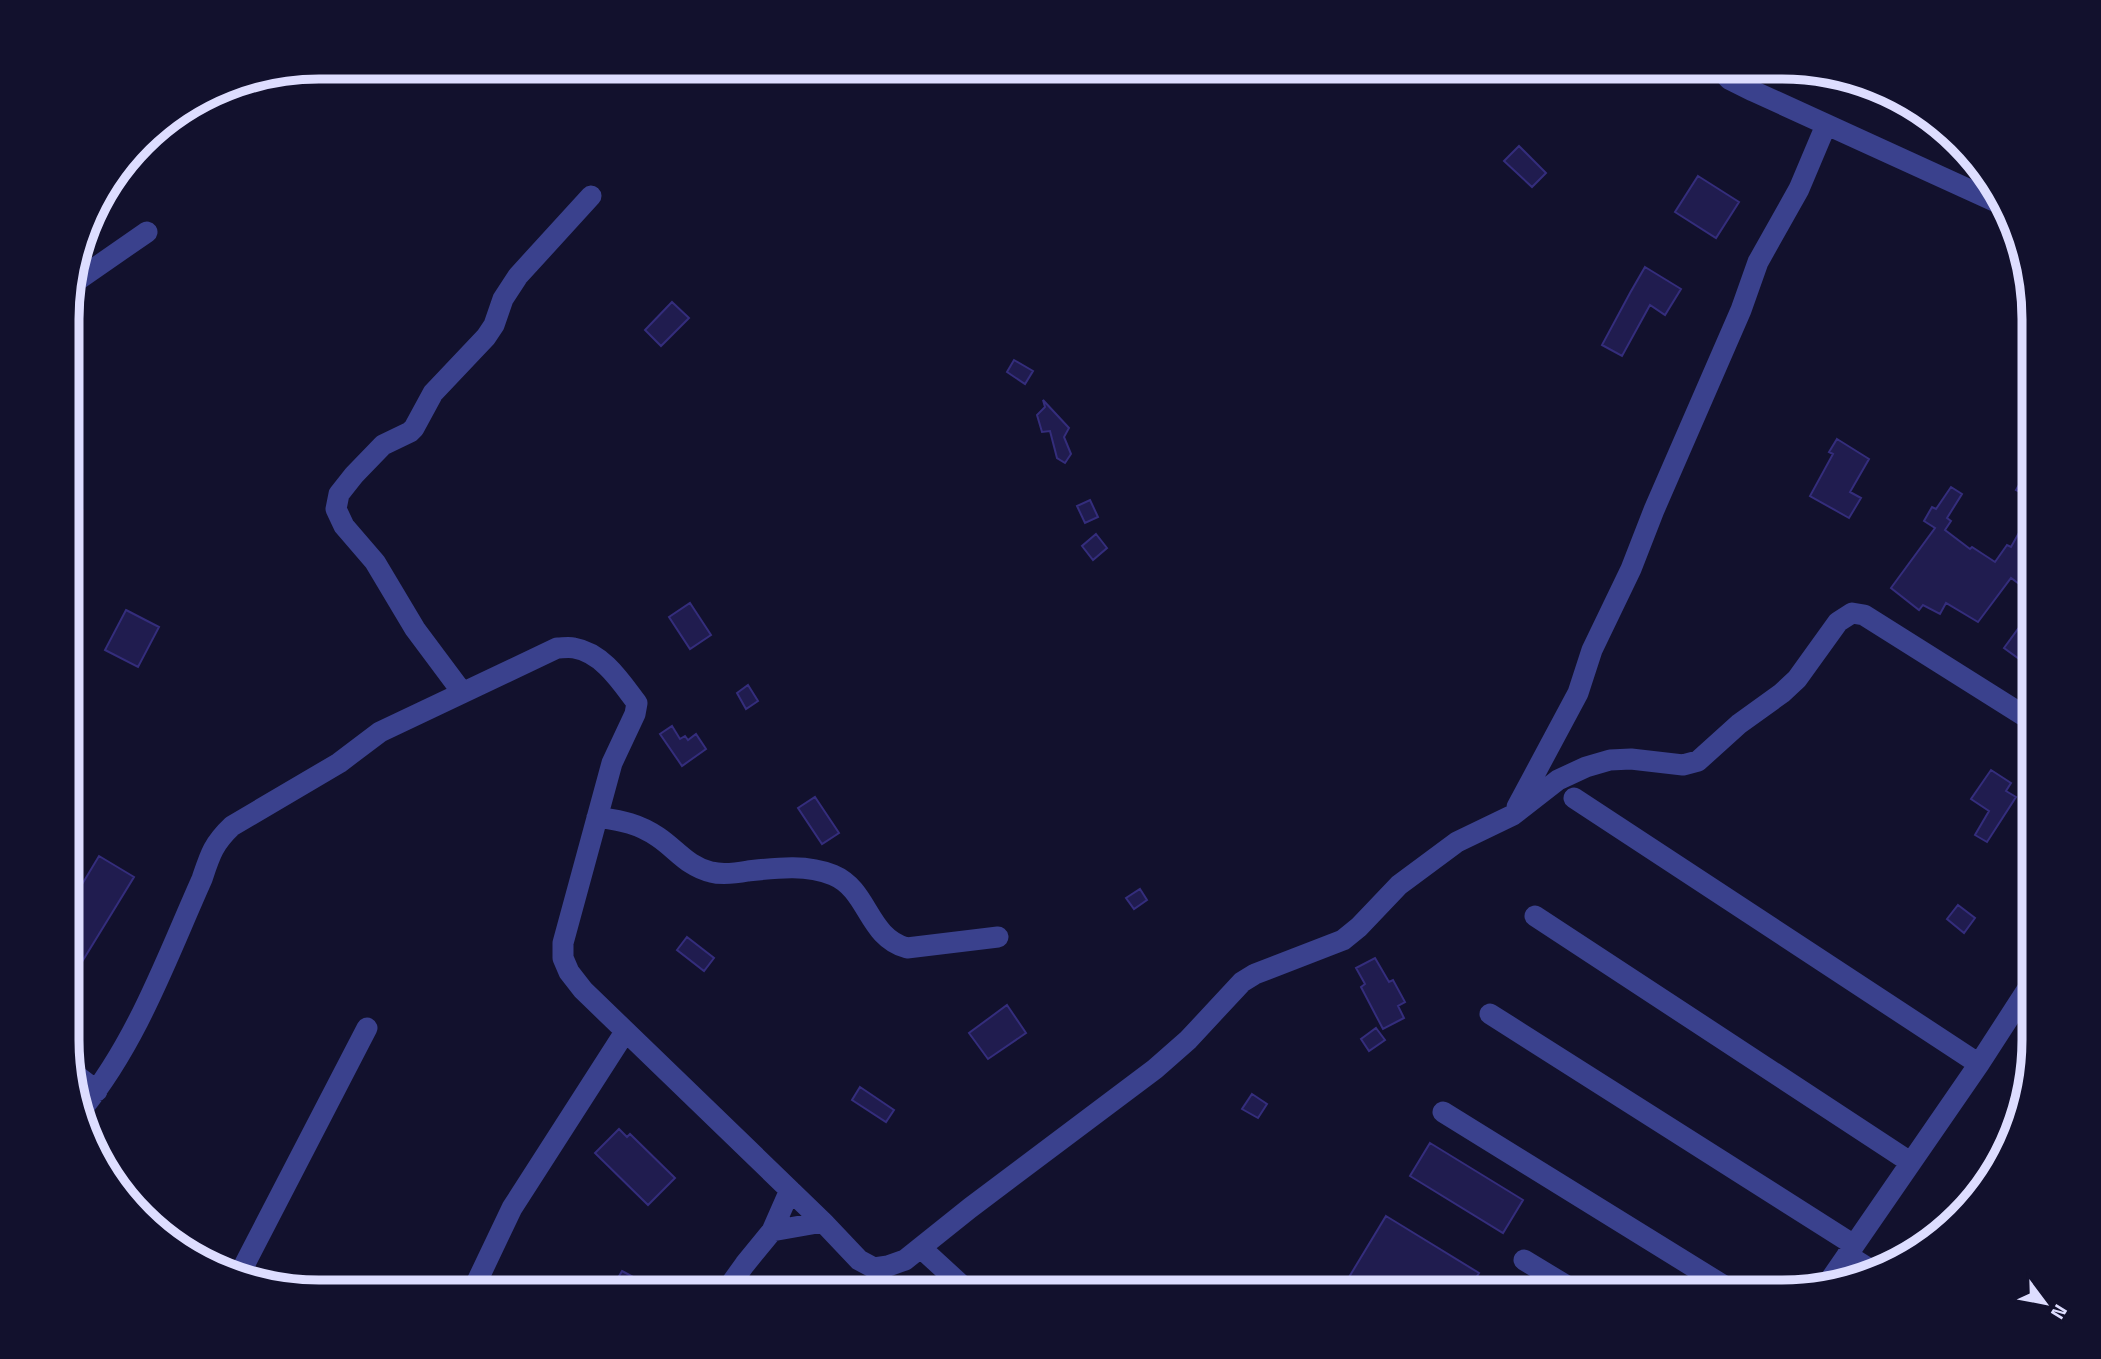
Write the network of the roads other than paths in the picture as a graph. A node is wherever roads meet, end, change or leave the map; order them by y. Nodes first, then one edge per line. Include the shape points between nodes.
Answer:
1 (1729, 79) edge
2 (1826, 125) junction
3 (591, 196) dead end
4 (1990, 199) edge
5 (147, 232) dead end
6 (83, 276) edge
7 (462, 692) junction
8 (2022, 714) edge
9 (1574, 798) dead end
10 (1513, 815) junction
11 (597, 817) junction
12 (1535, 916) dead end
13 (998, 937) dead end
14 (2022, 998) edge
15 (1490, 1014) dead end
16 (367, 1028) dead end
17 (625, 1032) junction
18 (1979, 1064) junction
19 (83, 1080) edge
20 (97, 1091) junction
21 (87, 1103) edge
22 (1443, 1112) dead end
23 (1910, 1162) junction
24 (790, 1191) junction
25 (823, 1222) junction
26 (772, 1231) junction
27 (921, 1248) junction
28 (1850, 1250) junction
29 (1524, 1260) dead end
30 (1865, 1264) edge
31 (243, 1267) edge
32 (1834, 1275) edge
33 (478, 1280) edge
34 (733, 1280) edge
35 (956, 1280) edge
36 (1557, 1280) edge
37 (1711, 1280) edge

1 - 2 street
2 - 4 street
2 - 10 street via 1799,189 1758,262 1631,569 1592,650 1578,693
3 - 7 street via 518,276 486,337 433,393 414,428 383,445 339,494 336,509 344,526 375,562 408,620
5 - 6 street
7 - 11 street via 557,648 591,655 619,678 637,702 637,709 612,763
7 - 20 street via 380,732 218,839 130,1039
8 - 10 street via 1864,615 1852,613 1838,622 1797,680 1698,761 1684,765 1610,760 1586,767 1558,780
9 - 18 street
10 - 27 street via 1457,842 1399,884 1343,940 1242,982 1155,1069
11 - 13 street via 634,824 689,863 711,872 788,867 834,875 852,887 886,939 907,948
11 - 17 street via 563,943 563,958 583,990
12 - 23 street
14 - 18 street
15 - 28 street
16 - 31 street
17 - 24 street
17 - 33 street via 512,1208
18 - 23 street
19 - 20 street
20 - 21 street
22 - 37 street
23 - 28 street
24 - 25 street
24 - 26 street
25 - 26 street
25 - 27 street via 859,1260 874,1268 905,1260
26 - 34 street
27 - 35 street
28 - 30 street
28 - 32 street
29 - 36 street

